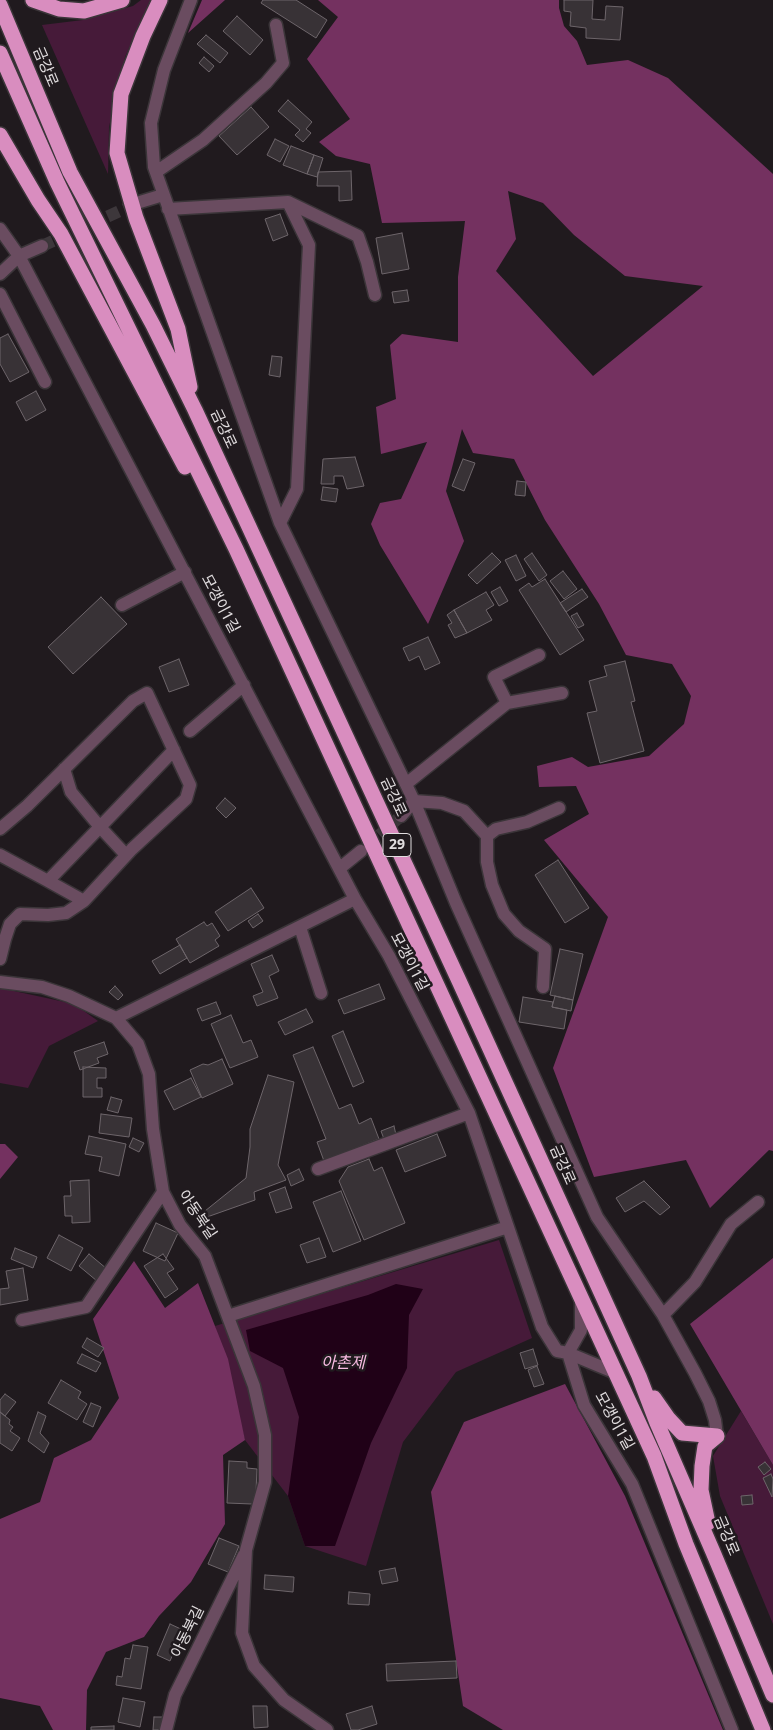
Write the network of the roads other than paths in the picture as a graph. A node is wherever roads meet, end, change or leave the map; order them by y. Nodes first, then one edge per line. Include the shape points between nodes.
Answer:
1 (33, 0) edge
2 (122, 0) edge
3 (160, 0) edge
4 (191, 0) edge
5 (0, 5) edge
6 (276, 25) dead end
7 (0, 53) edge
8 (0, 134) edge
9 (156, 172) junction
10 (163, 195) junction
11 (140, 202) tunnel mouth
12 (288, 202) junction
13 (168, 209) junction
14 (0, 229) edge
15 (42, 246) tunnel mouth
16 (19, 256) junction
17 (0, 274) edge
18 (0, 294) edge
19 (375, 295) dead end
20 (45, 382) dead end
21 (195, 410) junction
22 (280, 523) junction
23 (236, 549) junction
24 (185, 572) junction
25 (122, 604) dead end
26 (539, 655) dead end
27 (244, 685) junction
28 (562, 693) dead end
29 (507, 703) junction
30 (190, 731) dead end
31 (174, 750) junction
32 (64, 769) junction
33 (406, 784) junction
34 (414, 802) junction
35 (559, 808) dead end
36 (401, 816) tunnel mouth
37 (100, 827) junction
38 (0, 830) edge
39 (487, 836) junction
40 (361, 851) tunnel mouth
41 (0, 855) edge
42 (126, 855) junction
43 (340, 868) junction
44 (48, 881) junction
45 (355, 899) junction
46 (84, 901) junction
47 (300, 927) junction
48 (0, 958) edge
49 (0, 982) edge
50 (543, 987) dead end
51 (321, 992) dead end
52 (116, 1018) junction
53 (469, 1113) junction
54 (318, 1169) dead end
55 (162, 1192) junction
56 (758, 1202) dead end
57 (508, 1227) junction
58 (580, 1295) junction
59 (663, 1315) junction
60 (228, 1316) junction
61 (22, 1320) dead end
62 (568, 1353) junction
63 (616, 1374) junction
64 (639, 1376) junction
65 (717, 1436) junction
66 (246, 1550) junction
67 (714, 1552) junction
68 (773, 1695) edge
69 (166, 1730) edge
70 (327, 1730) edge
71 (732, 1730) edge
72 (763, 1730) edge

1 - 2 highway via 59,9 84,12
3 - 21 highway via 122,94 117,153 136,218 178,329
4 - 9 street via 164,70 151,123
5 - 21 highway, 금강로 / 29 via 70,172 154,325
6 - 9 street via 283,63 266,84 203,140
7 - 23 highway, 29 via 57,182
8 - 23 highway via 61,234 220,533
9 - 10 street
10 - 11 street
10 - 13 street
12 - 13 street
12 - 19 street via 358,236
12 - 22 street via 309,245 297,489
13 - 22 street
14 - 16 street, 모갱이1길
15 - 16 street
16 - 17 street
16 - 24 street, 모갱이1길
18 - 20 street
21 - 64 highway, 금강로 / 29
22 - 33 street
23 - 58 highway, 29
24 - 25 street
24 - 27 street, 모갱이1길
26 - 29 street via 494,677
27 - 30 street
27 - 43 street, 모갱이1길
28 - 29 street
29 - 33 street
31 - 32 street via 147,693 133,701
31 - 37 street
31 - 42 street via 190,785 186,799
32 - 37 street via 71,792
32 - 38 street
33 - 34 street
34 - 36 street
34 - 39 street via 442,803 464,811
34 - 59 street via 597,1217
35 - 39 street via 527,822 496,829
37 - 42 street
37 - 44 street
39 - 50 street via 488,870 504,914 519,932 545,949
40 - 43 street
41 - 44 street
42 - 46 street
43 - 45 street, 모갱이1길
44 - 46 street
45 - 47 street
45 - 53 street, 모갱이1길 via 389,956
46 - 48 street via 66,913 20,914 10,924
47 - 51 street
47 - 52 street
49 - 52 street, 아동북길 via 42,987
52 - 55 street, 아동북길 via 138,1044 149,1074
53 - 54 street
53 - 57 street, 모갱이1길
55 - 60 street, 아동북길 via 180,1225 205,1256
55 - 61 street via 86,1307
56 - 59 street via 731,1224 695,1282
57 - 60 street
57 - 62 street, 모갱이1길 via 542,1327 557,1351
58 - 62 street via 581,1330
58 - 63 highway, 29
59 - 65 street via 709,1401
60 - 66 street, 아동북길 via 254,1386 265,1436 265,1482
62 - 63 street
62 - 71 street, 모갱이1길 via 584,1405 632,1484
63 - 72 highway, 29 via 654,1456 686,1544
64 - 65 highway via 682,1433
64 - 67 highway, 금강로 / 29
65 - 67 highway via 706,1446 701,1490
66 - 69 street, 아동북길 via 175,1695
66 - 70 street, 아동북길 via 242,1633 254,1666 284,1700
67 - 68 highway, 금강로 / 29

